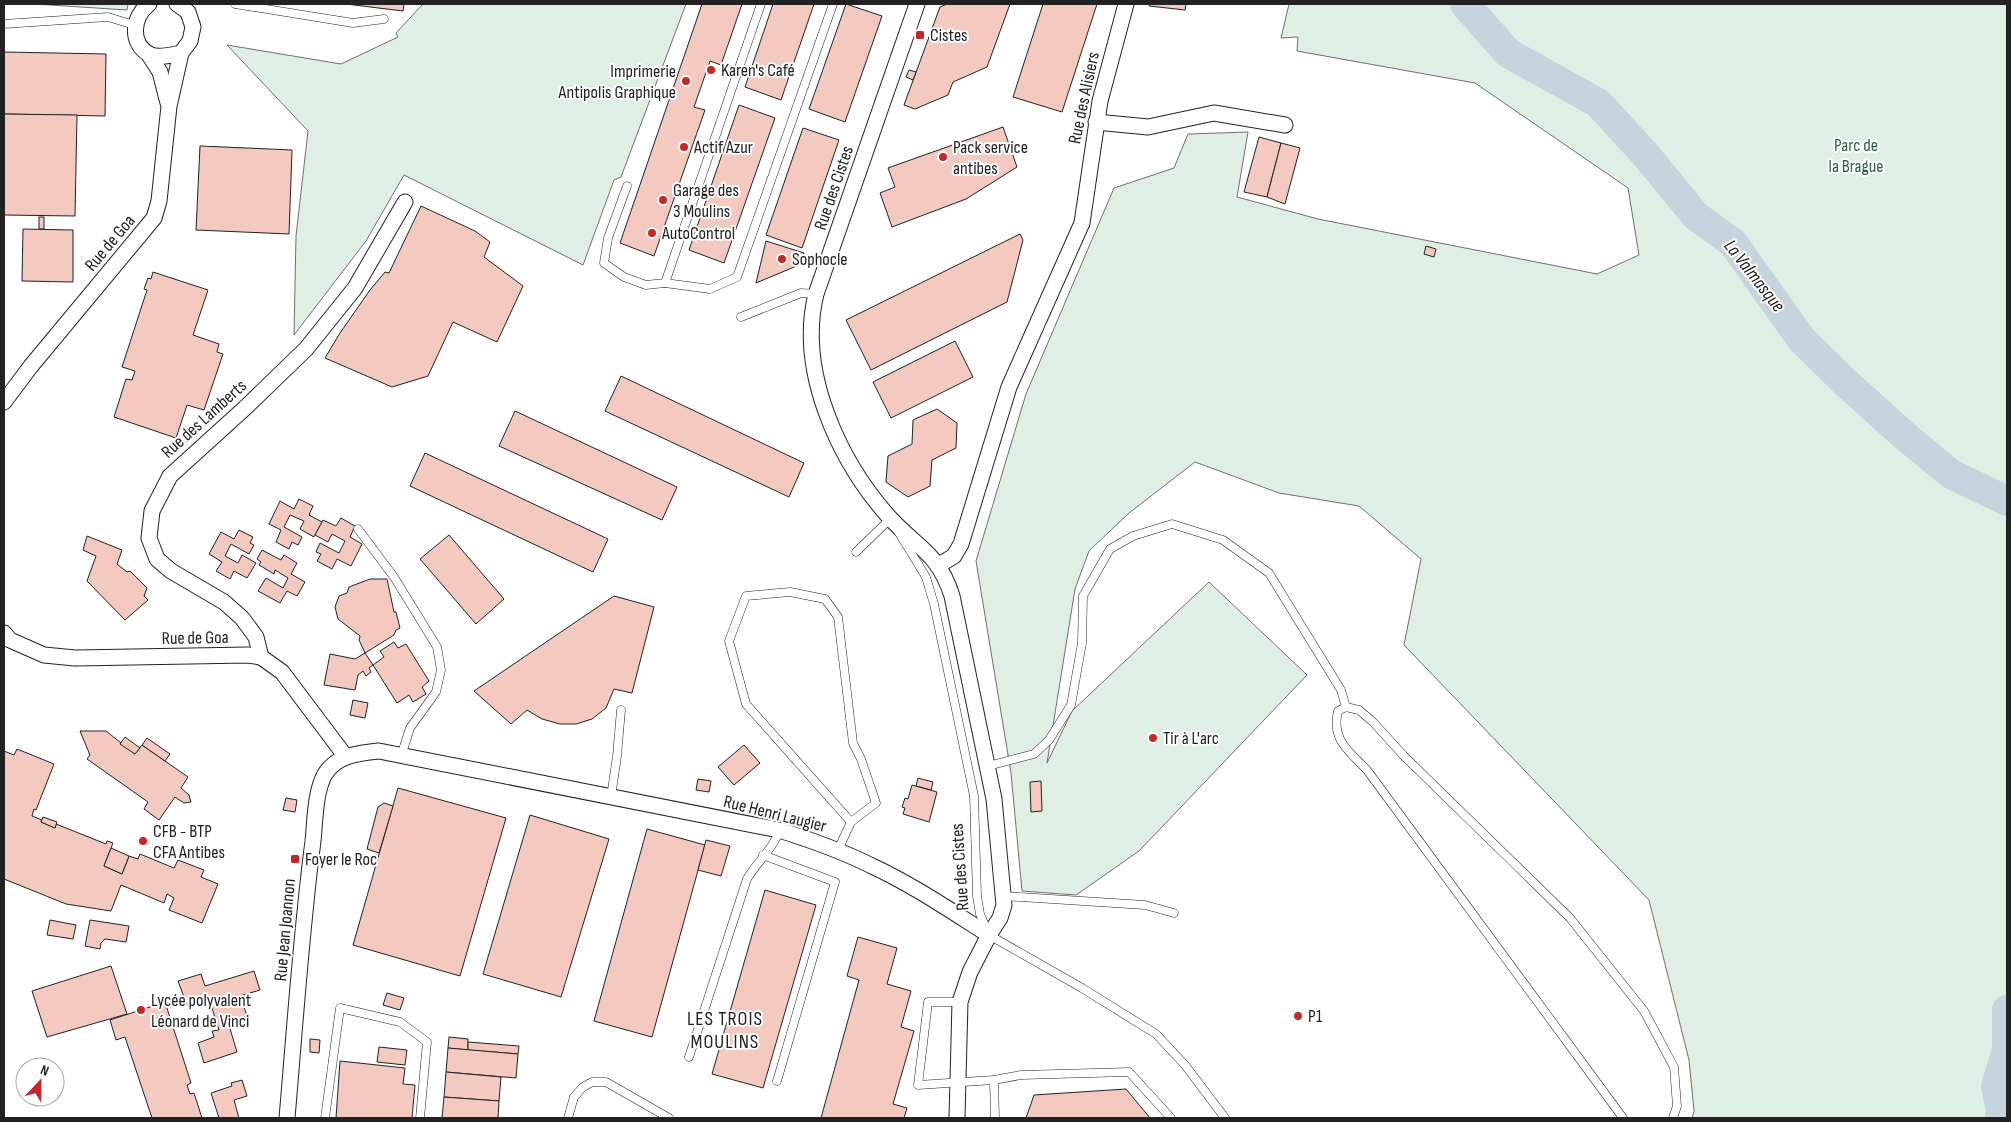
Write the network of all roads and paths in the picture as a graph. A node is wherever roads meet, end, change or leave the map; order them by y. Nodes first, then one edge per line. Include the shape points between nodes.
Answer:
1 (149, 4) edge
2 (178, 4) edge
3 (235, 4) edge
4 (761, 4) edge
5 (832, 4) edge
6 (917, 4) edge
7 (1126, 4) edge
8 (384, 19) dead end
9 (4, 24) edge
10 (134, 25) junction
11 (180, 53) junction
12 (149, 55) junction
13 (169, 106) junction
14 (1096, 122) junction
15 (1285, 126) dead end
16 (627, 186) dead end
17 (405, 202) dead end
18 (665, 283) junction
19 (816, 294) junction
20 (741, 317) dead end
21 (4, 402) edge
22 (890, 519) junction
23 (358, 529) dead end
24 (856, 552) dead end
25 (939, 565) junction
26 (4, 634) edge
27 (261, 657) junction
28 (1346, 707) junction
29 (621, 710) dead end
30 (401, 756) junction
31 (346, 757) junction
32 (988, 766) junction
33 (611, 797) junction
34 (851, 822) junction
35 (779, 830) junction
36 (838, 850) junction
37 (763, 855) junction
38 (1004, 896) junction
39 (1174, 912) dead end
40 (989, 935) junction
41 (960, 1002) junction
42 (689, 1057) dead end
43 (994, 1080) junction
44 (777, 1081) dead end
45 (959, 1082) junction
46 (661, 1116) edge
47 (287, 1118) edge
48 (325, 1118) edge
49 (420, 1118) edge
50 (568, 1118) edge
51 (670, 1118) edge
52 (957, 1118) edge
53 (995, 1118) edge
54 (1171, 1118) edge
55 (1225, 1118) edge
56 (1623, 1118) edge
57 (1673, 1118) edge

1 - 10 street via 142,9
2 - 11 street, Rue de Goa via 188,12 193,27 190,41
3 - 8 lane via 353,23
4 - 18 lane
5 - 18 lane via 737,277 710,289
6 - 19 street, Rue des Cistes
7 - 14 street, Rue des Alisiers
9 - 10 lane via 108,17
10 - 12 street, Rue de Goa via 137,42
11 - 12 street via 166,57
11 - 13 street, Rue de Goa
12 - 13 street, Rue de Goa via 160,72
13 - 21 street, Rue de Goa via 159,201 154,218
14 - 15 street via 1148,127 1214,114
14 - 25 street, Rue des Alisiers via 1082,223 1009,387 961,544 954,556
16 - 18 lane via 608,238 604,263 624,277 646,285
17 - 27 street, Rue des Lamberts via 355,288 306,349 170,476 152,511 149,538 157,559 171,571 224,602 242,618 256,637
19 - 20 lane via 802,293
19 - 22 street, Rue des Cistes via 811,352 820,390 846,457
22 - 24 lane
22 - 25 street, Rue des Cistes
22 - 40 lane, Rue des Cistes via 926,577 934,604 974,796 977,896
23 - 30 lane via 394,577 437,647 441,670 436,692 410,728
25 - 32 street, Rue des Cistes via 952,596
26 - 27 street, Rue de Goa via 10,640 44,655 75,658
27 - 31 street via 282,672
28 - 32 lane via 1341,690 1269,573 1222,540 1172,524 1133,536 1110,549 1083,596 1082,643 1071,704 1040,750
28 - 56 lane via 1338,711 1334,724 1338,739 1367,770
28 - 57 lane via 1359,710 1373,722 1570,918 1644,1011 1674,1067 1677,1106
29 - 33 lane
30 - 31 street, Rue Henri Laugier via 379,751
30 - 33 street, Rue Henri Laugier
31 - 47 street, Rue Jean Joannon via 326,773 320,785 310,857
32 - 38 street, Rue des Cistes
33 - 35 street, Rue Henri Laugier
34 - 34 lane via 746,704 730,641 746,596 790,592 825,599 838,617 853,743 876,804
34 - 36 lane
35 - 36 street, Rue Henri Laugier
35 - 37 lane via 776,840
36 - 40 street, Rue Henri Laugier via 874,866
37 - 42 lane via 747,879
37 - 44 lane via 835,882
38 - 39 lane via 1145,905
38 - 40 street, Rue des Cistes via 1000,918
40 - 41 street via 970,972
40 - 55 lane via 1156,1034
41 - 45 street
41 - 45 lane via 928,1002 918,1085
43 - 45 lane
43 - 53 lane
43 - 54 lane via 1021,1075 1129,1072
45 - 52 street
46 - 50 lane via 606,1082 592,1082 574,1097
46 - 51 lane
48 - 49 lane via 340,1008 400,1022 427,1042

